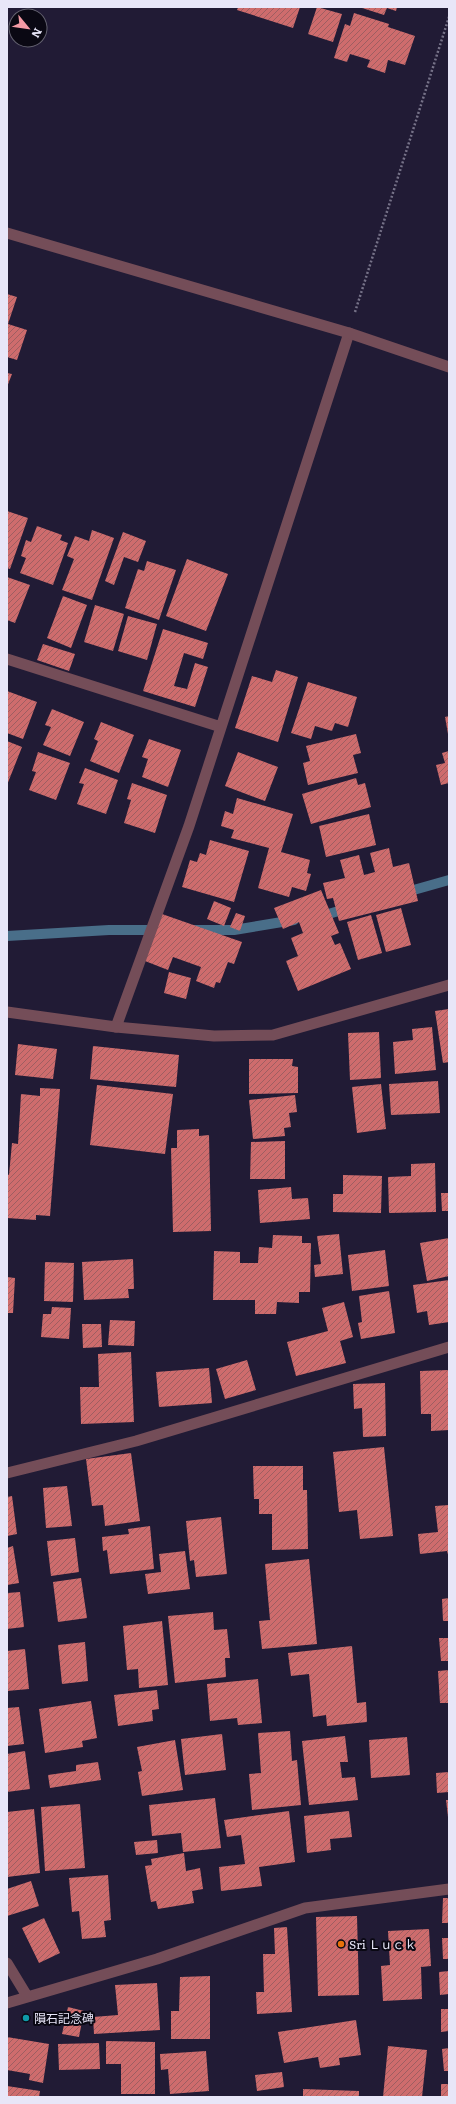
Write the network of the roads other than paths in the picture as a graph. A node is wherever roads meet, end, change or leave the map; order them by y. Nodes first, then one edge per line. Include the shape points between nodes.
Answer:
1 (7, 233) edge
2 (349, 333) junction
3 (449, 367) edge
4 (7, 659) edge
5 (221, 728) junction
6 (449, 985) edge
7 (7, 1012) edge
8 (116, 1027) junction
9 (449, 1347) edge
10 (7, 1473) edge
11 (449, 1890) edge
12 (7, 1963) edge
13 (27, 1996) junction
14 (7, 2003) edge

1 - 2 street
2 - 3 street
2 - 5 street
4 - 5 street
5 - 8 street via 189,826
6 - 8 street via 273,1035 214,1036
7 - 8 street
9 - 10 street via 136,1441
11 - 13 street via 305,1908 157,1959
12 - 13 street
13 - 14 street

